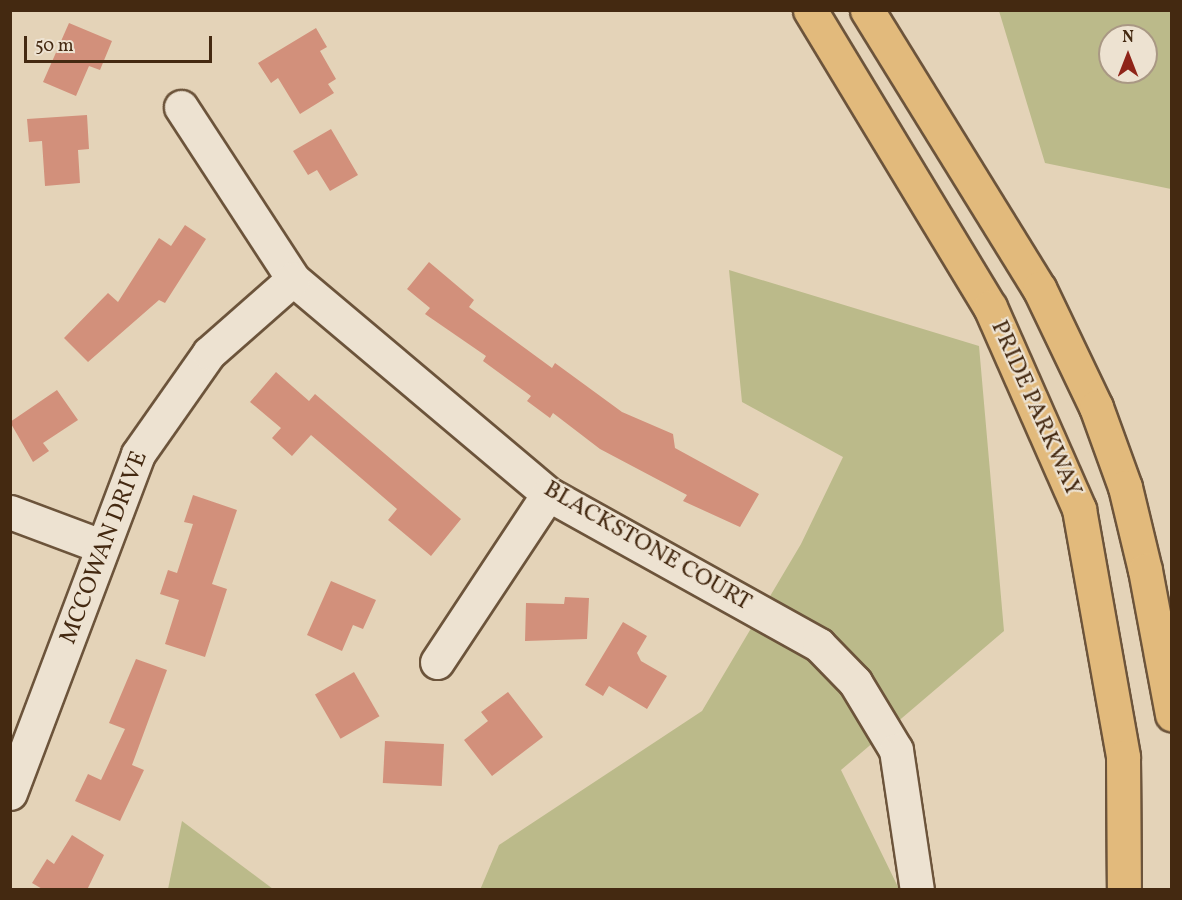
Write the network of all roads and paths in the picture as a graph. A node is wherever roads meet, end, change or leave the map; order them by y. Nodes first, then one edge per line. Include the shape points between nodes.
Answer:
1 (810, 10) edge
2 (867, 10) edge
3 (181, 107) dead end
4 (293, 279) junction
5 (548, 494) junction
6 (10, 512) edge
7 (101, 546) junction
8 (436, 662) dead end
9 (1172, 714) edge
10 (10, 793) edge
11 (917, 890) edge
12 (1124, 890) edge

1 - 12 main road, PRIDE PARKWAY via 990,307 1079,509 1123,758
2 - 9 main road via 1039,288 1096,407 1125,487
3 - 4 street, BLACKSTONE COURT
4 - 5 street, BLACKSTONE COURT
4 - 7 street, MCCOWAN DRIVE via 209,353 172,401 138,454
5 - 8 street
5 - 11 street, BLACKSTONE COURT via 819,645 855,682 896,750
6 - 7 street
7 - 10 street, MCCOWAN DRIVE

